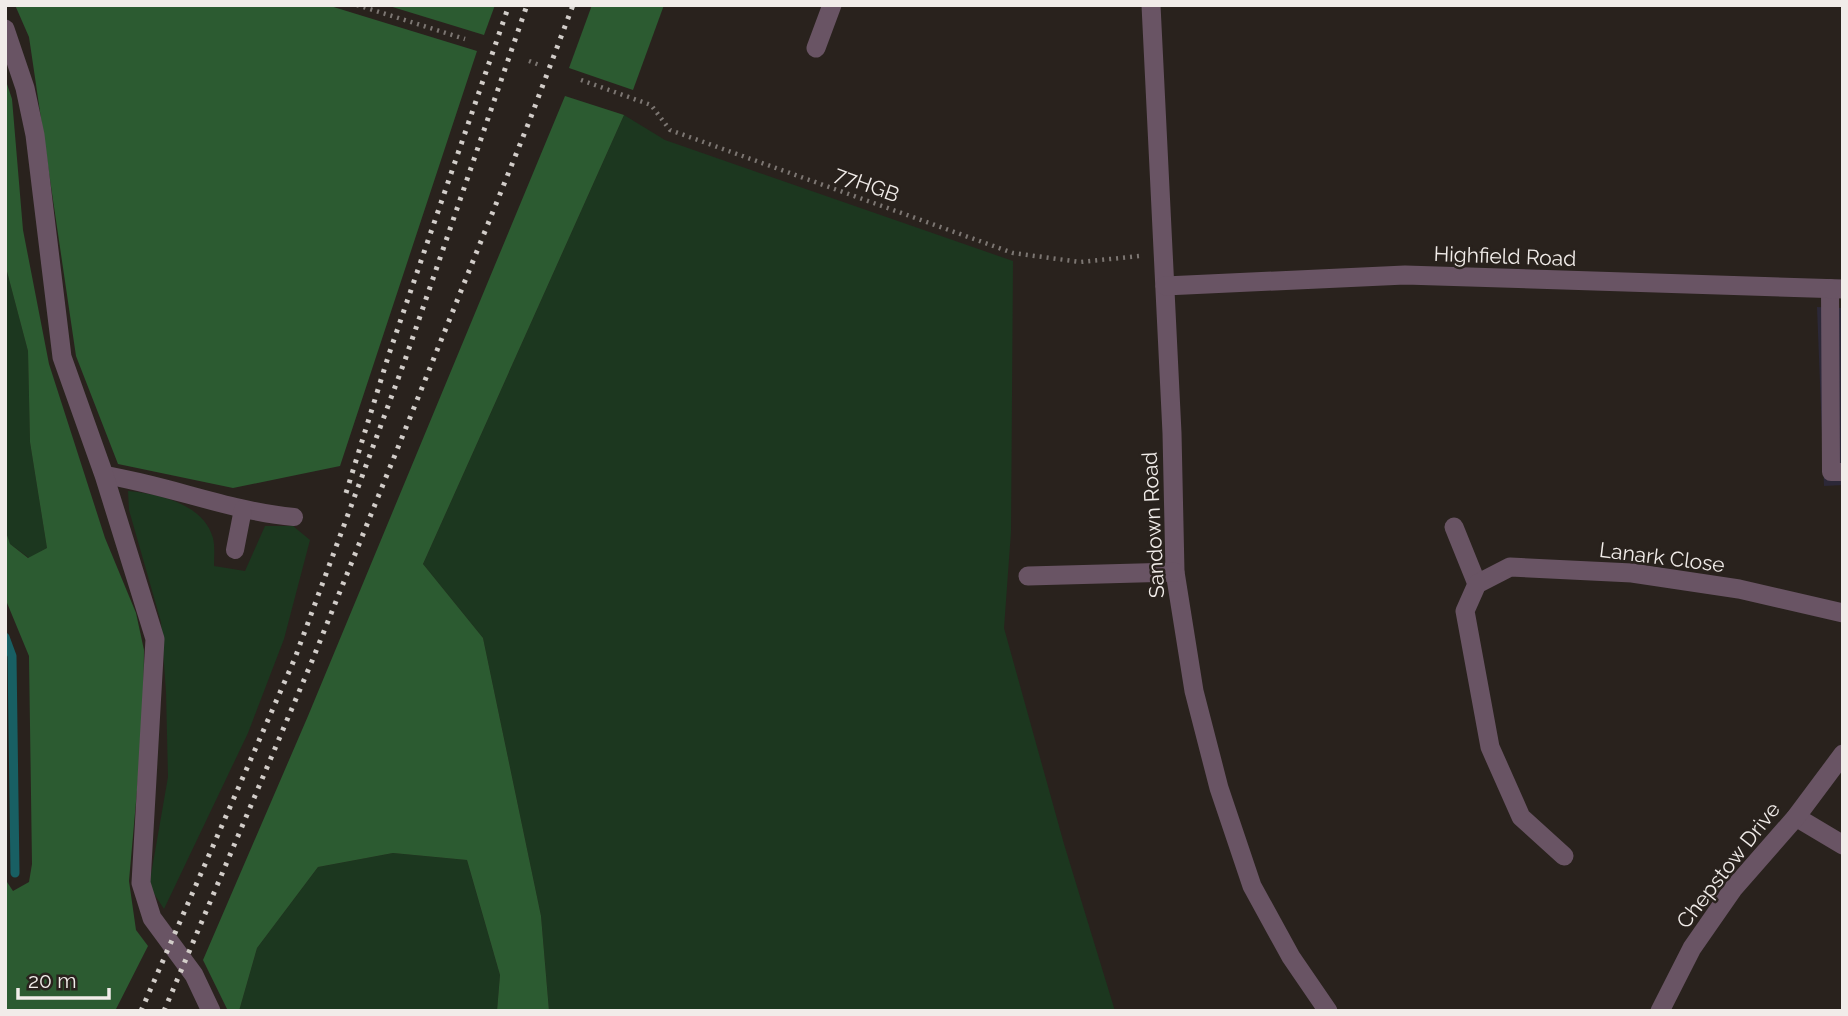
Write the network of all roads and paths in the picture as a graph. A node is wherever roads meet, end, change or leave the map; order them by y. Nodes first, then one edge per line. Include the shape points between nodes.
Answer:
1 (357, 5) edge
2 (832, 5) edge
3 (1151, 5) edge
4 (5, 29) edge
5 (465, 39) dead end
6 (816, 48) dead end
7 (528, 61) dead end
8 (542, 66) dead end
9 (581, 80) dead end
10 (1162, 254) junction
11 (1165, 286) junction
12 (1836, 289) edge
13 (1843, 472) edge
14 (104, 475) junction
15 (243, 509) junction
16 (294, 517) dead end
17 (1454, 527) dead end
18 (235, 550) dead end
19 (1175, 572) junction
20 (1028, 576) dead end
21 (1477, 584) junction
22 (1843, 613) edge
23 (1843, 754) edge
24 (1796, 817) junction
25 (1843, 845) edge
26 (1564, 856) dead end
27 (211, 1011) edge
28 (1328, 1011) edge
29 (1660, 1011) edge

1 - 5 path
2 - 6 street
3 - 10 street, Sandown Road
4 - 14 street via 35,135 62,357
7 - 8 path
9 - 10 path, 77HGB via 651,105 670,130 1013,253 1080,262
10 - 11 street, Sandown Road
11 - 12 street, Highfield Road via 1405,275
11 - 19 street, Sandown Road
12 - 13 lane via 1831,472
14 - 15 lane
14 - 27 street via 155,639 141,883 152,918 194,975
15 - 16 lane
15 - 18 lane
17 - 21 street
19 - 20 street
19 - 28 street, Sandown Road via 1194,691 1219,788 1252,886 1291,957
21 - 22 street, Lanark Close via 1510,567 1632,573 1739,589
21 - 26 street via 1465,611 1490,747 1521,817
23 - 24 street, Chepstow Drive
24 - 25 street
24 - 29 street, Chepstow Drive via 1734,889 1692,948

